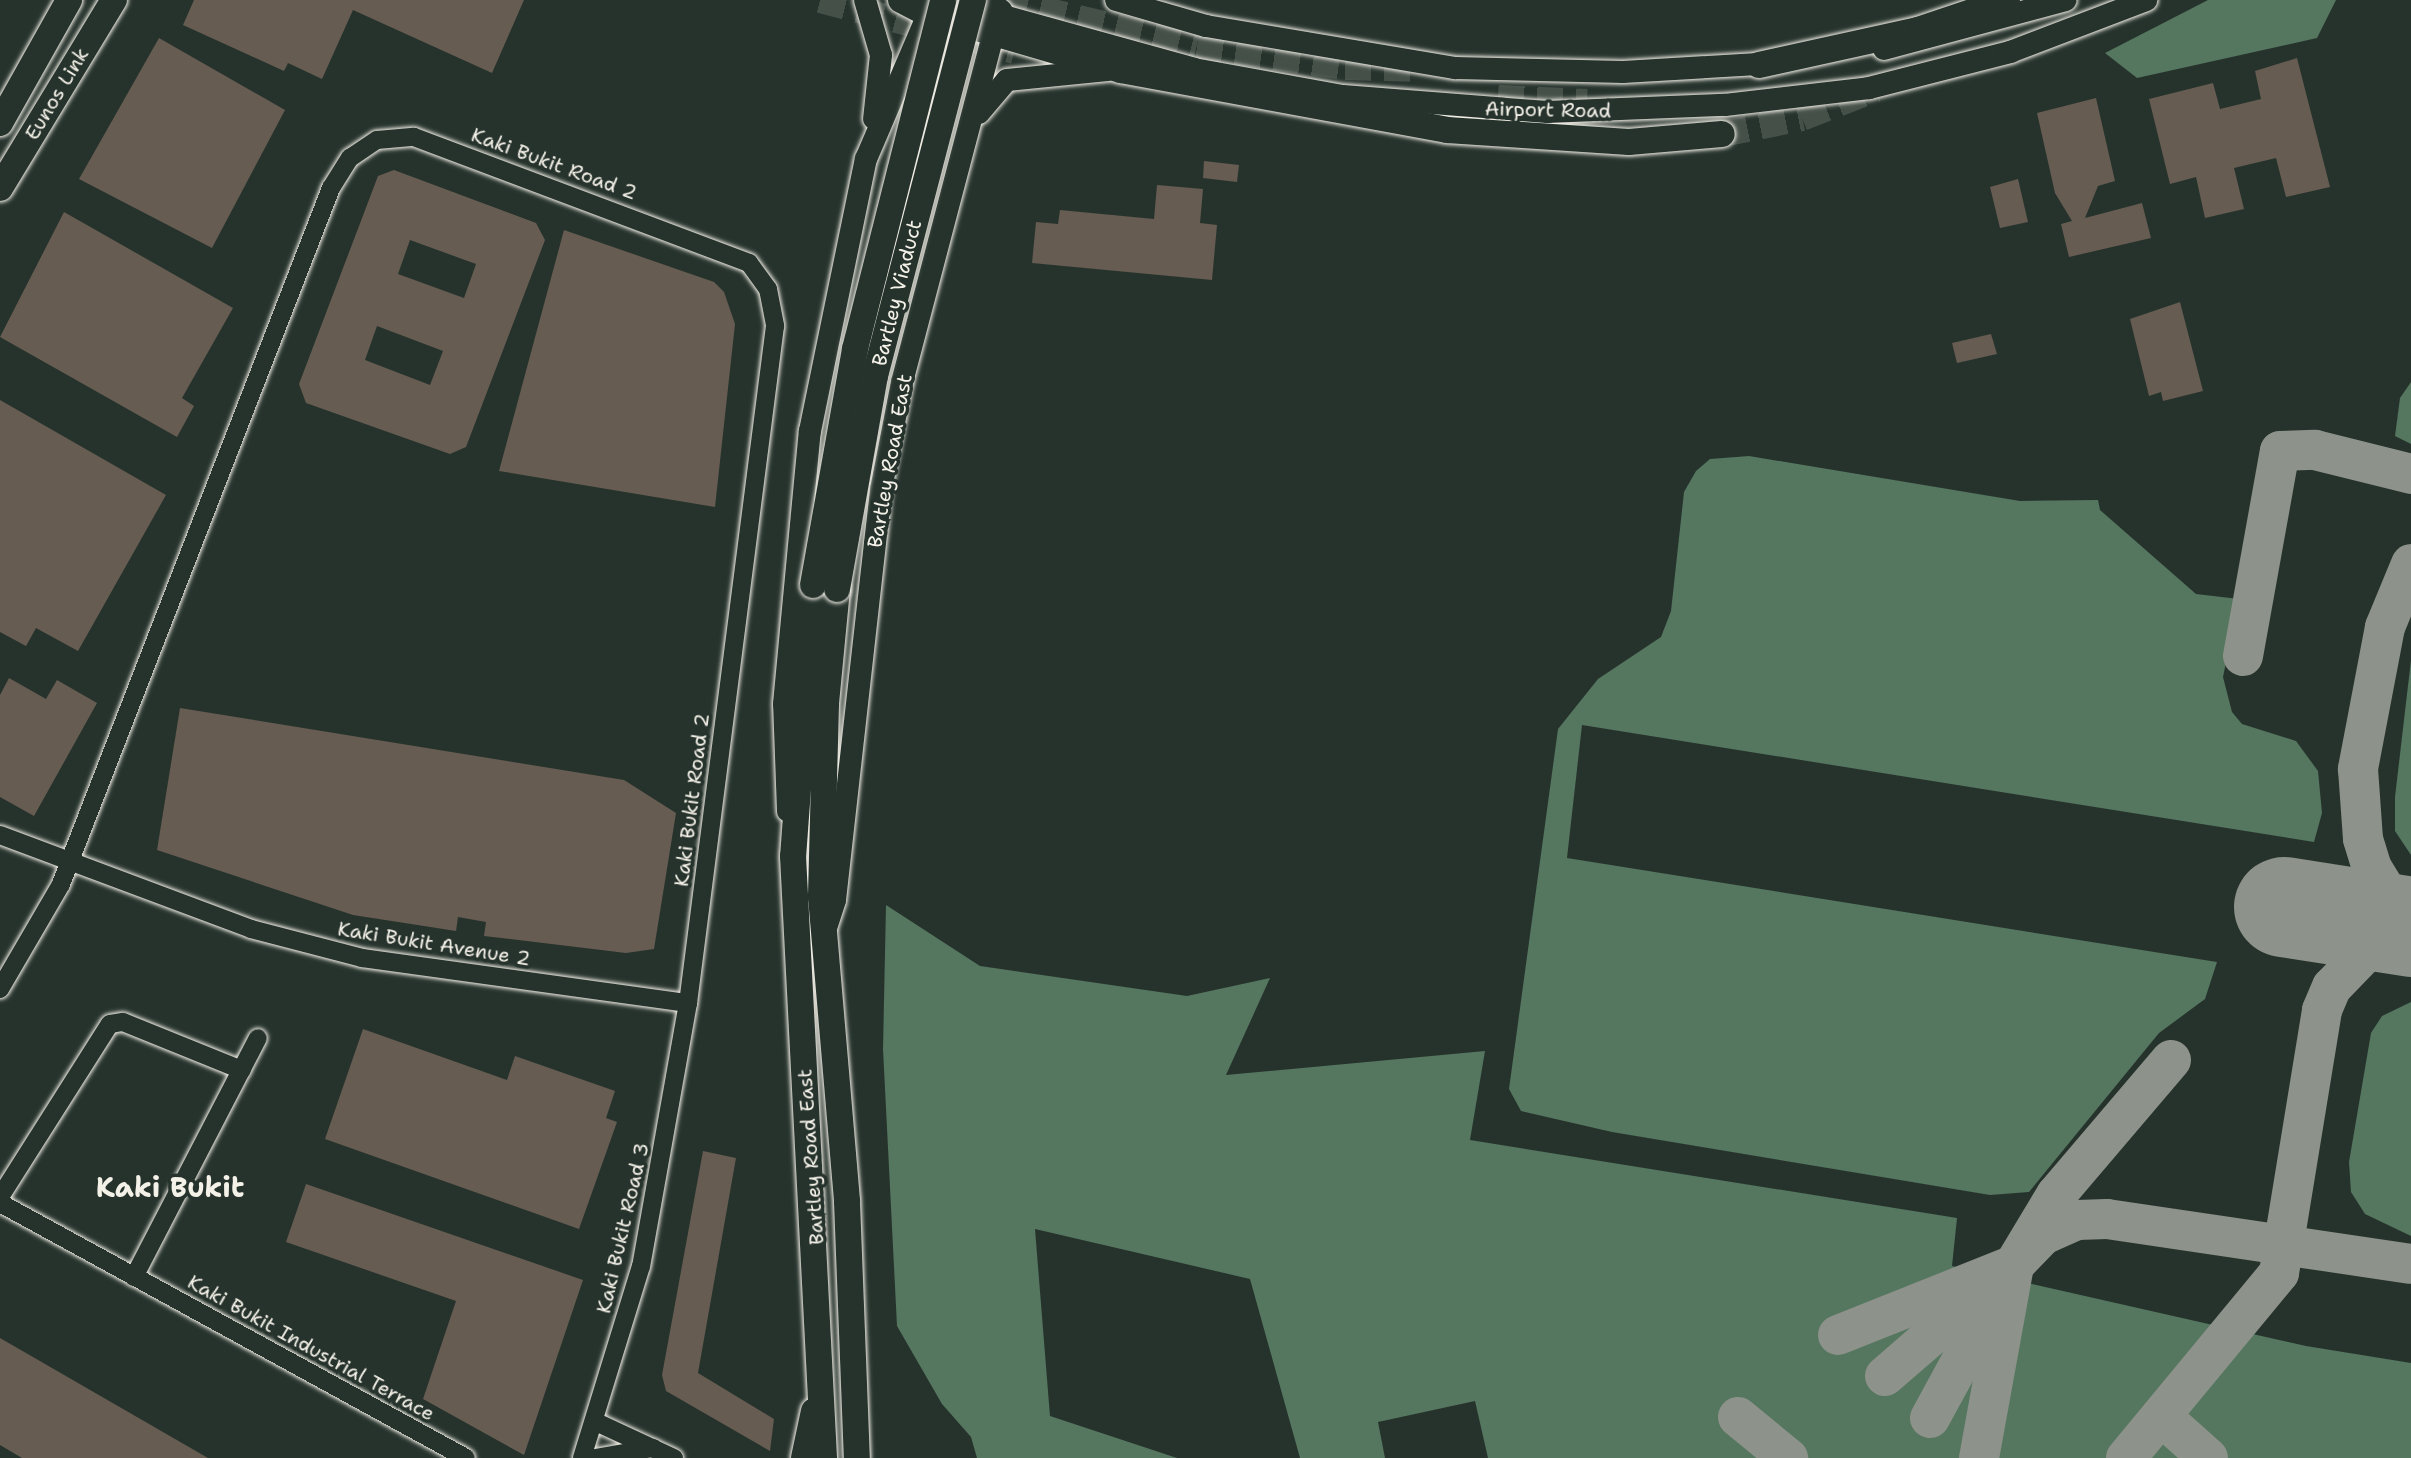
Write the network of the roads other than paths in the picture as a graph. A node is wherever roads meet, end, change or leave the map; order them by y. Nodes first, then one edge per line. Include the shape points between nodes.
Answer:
1 (69, 0) edge
2 (114, 0) edge
3 (865, 0) edge
4 (901, 0) edge
5 (973, 0) edge
6 (2007, 0) edge
7 (2065, 0) edge
8 (2146, 0) edge
9 (1125, 2) edge
10 (938, 4) edge
11 (995, 11) edge
12 (1759, 65) junction
13 (1121, 70) junction
14 (1596, 72) junction
15 (1620, 111) junction
16 (0, 123) edge
17 (971, 125) junction
18 (1722, 134) tunnel mouth
19 (866, 159) junction
20 (0, 188) edge
21 (825, 587) junction
22 (0, 835) edge
23 (793, 856) junction
24 (69, 861) junction
25 (825, 931) junction
26 (0, 989) edge
27 (688, 1003) junction
28 (258, 1038) dead end
29 (242, 1070) junction
30 (0, 1200) edge
31 (134, 1277) junction
32 (823, 1357) junction
33 (596, 1422) junction
34 (653, 1448) junction
35 (466, 1458) edge
36 (582, 1458) edge
37 (595, 1458) edge
38 (674, 1458) edge
39 (804, 1458) edge
40 (824, 1458) edge
41 (857, 1458) edge

1 - 16 highway, Eunos Link
2 - 20 highway, Eunos Link
3 - 19 main road via 881,55
4 - 10 highway
5 - 21 highway, Bartley Viaduct, bridge
6 - 12 highway via 1918,30
7 - 12 main road, Airport Road via 1921,43
8 - 15 main road, Airport Road via 2010,52 1869,88
9 - 14 main road, Airport Road via 1206,26 1455,68
10 - 11 highway
10 - 19 main road, Bartley Road East
10 - 21 highway, Bartley Viaduct, bridge via 855,349
11 - 13 highway
11 - 15 main road, Airport Road via 1194,69 1343,96 1451,108
11 - 17 main road, Bartley Road East
12 - 14 main road, Airport Road
13 - 17 main road via 1045,72 1007,80
13 - 18 highway via 1447,130 1629,142
14 - 15 main road via 1610,105
17 - 25 main road, Bartley Road East via 902,382 881,489 835,900
19 - 23 main road, Bartley Road East via 801,487 784,704
21 - 23 highway, Bartley Road East
21 - 25 highway, Bartley Road East
22 - 24 street, Kaki Bukit Avenue 2
23 - 32 highway, Bartley Road East
24 - 26 street, Kaki Bukit Road 2
24 - 27 street, Kaki Bukit Avenue 2 via 251,929 362,958
24 - 27 street, Kaki Bukit Road 2 via 331,188 350,158 377,140 414,137 737,255 768,289 775,326
25 - 41 highway, Bartley Road East via 847,1202
27 - 33 street, Kaki Bukit Road 3 via 656,1195
28 - 29 street
29 - 30 street, Kaki Bukit Industrial Terrace via 123,1022 110,1024
29 - 31 street
30 - 31 street, Kaki Bukit Industrial Terrace
31 - 35 street, Kaki Bukit Industrial Terrace
32 - 39 highway
32 - 40 highway, Bartley Road East
33 - 34 street
33 - 36 street, Kaki Bukit Road 3
34 - 37 street
34 - 38 street

